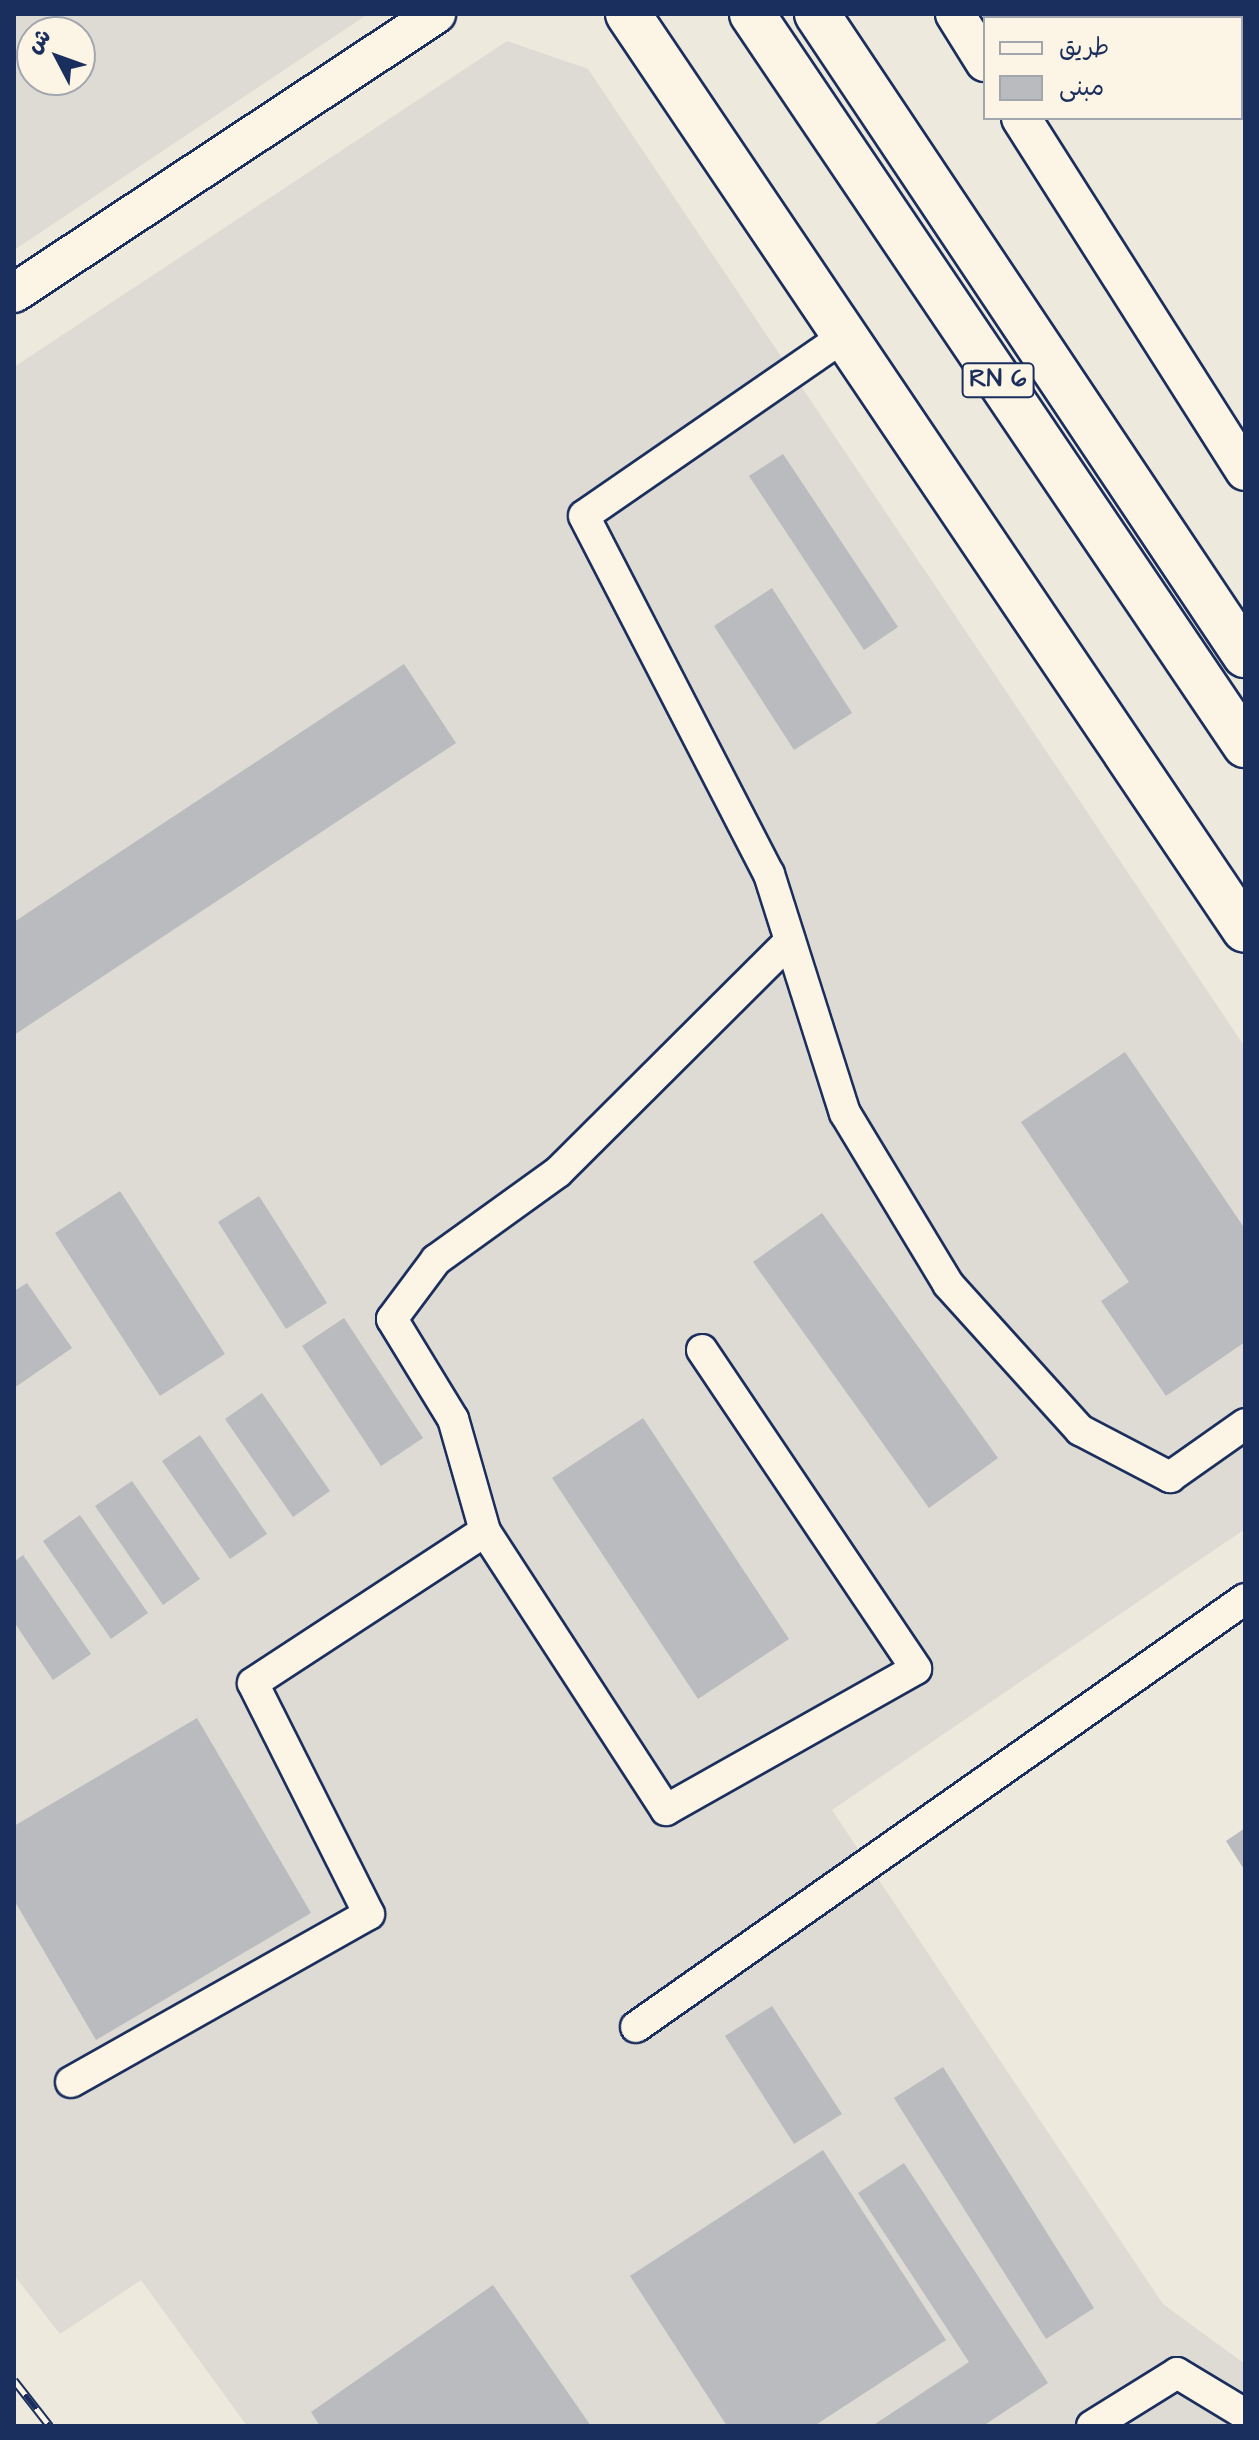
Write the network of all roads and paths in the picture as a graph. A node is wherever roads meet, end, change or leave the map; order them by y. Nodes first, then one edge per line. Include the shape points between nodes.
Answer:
1 (436, 14) edge
2 (628, 14) edge
3 (752, 14) edge
4 (817, 14) edge
5 (955, 14) edge
6 (983, 59) edge
7 (1022, 120) edge
8 (14, 293) edge
9 (846, 335) junction
10 (1245, 471) edge
11 (1245, 655) edge
12 (1245, 745) edge
13 (1245, 930) edge
14 (790, 941) junction
15 (702, 1350) dead end
16 (1245, 1424) edge
17 (485, 1531) junction
18 (1245, 1599) edge
19 (636, 2027) dead end
20 (71, 2082) dead end
21 (1245, 2414) edge
22 (1092, 2426) edge

1 - 8 street
2 - 9 main road
3 - 12 main road, RN 6
4 - 11 main road, RN 6
5 - 6 street
7 - 10 street
9 - 13 main road
9 - 14 street via 584,516 769,874
14 - 16 street via 852,1127 948,1284 1080,1430 1170,1477
14 - 17 street via 558,1172 436,1260 392,1319 453,1419
15 - 17 street via 916,1669 666,1810
17 - 20 street via 253,1683 369,1914
18 - 19 street
21 - 22 street via 1177,2373

